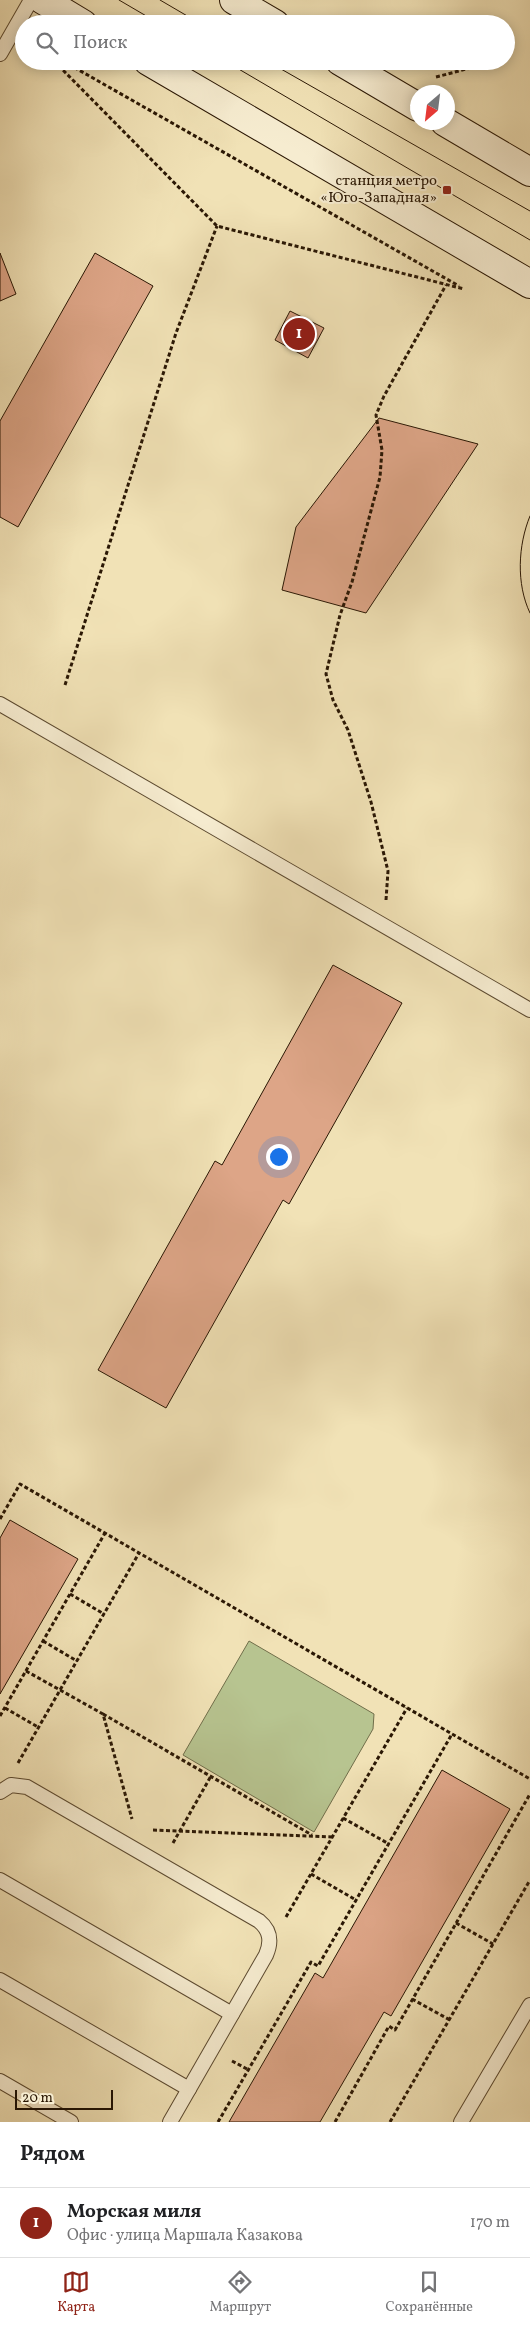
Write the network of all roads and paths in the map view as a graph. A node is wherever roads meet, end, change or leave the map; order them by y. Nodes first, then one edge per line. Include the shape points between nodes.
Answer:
1 (31, 0) edge
2 (43, 0) edge
3 (234, 0) edge
4 (22, 15) edge
5 (68, 15) edge
6 (260, 15) edge
7 (15, 28) edge
8 (0, 54) edge
9 (63, 70) edge
10 (79, 70) edge
11 (163, 70) edge
12 (355, 70) edge
13 (463, 70) edge
14 (436, 77) dead end
15 (410, 102) edge
16 (455, 128) edge
17 (530, 172) edge
18 (217, 226) junction
19 (530, 284) edge
20 (446, 285) junction
21 (65, 685) dead end
22 (0, 704) edge
23 (384, 925) junction
24 (530, 1010) edge
25 (0, 1519) edge
26 (105, 1533) junction
27 (139, 1553) junction
28 (70, 1593) junction
29 (104, 1614) junction
30 (43, 1641) junction
31 (77, 1661) junction
32 (26, 1671) junction
33 (60, 1690) junction
34 (4, 1708) junction
35 (407, 1708) junction
36 (103, 1714) junction
37 (0, 1716) edge
38 (38, 1728) junction
39 (452, 1734) junction
40 (210, 1776) junction
41 (530, 1780) edge
42 (1, 1790) edge
43 (530, 1794) edge
44 (343, 1818) junction
45 (133, 1821) dead end
46 (144, 1830) dead end
47 (180, 1831) junction
48 (314, 1836) junction
49 (332, 1837) junction
50 (389, 1844) junction
51 (161, 1864) junction
52 (311, 1874) junction
53 (0, 1880) edge
54 (530, 1880) edge
55 (356, 1900) junction
56 (456, 1923) junction
57 (493, 1944) junction
58 (270, 1946) junction
59 (0, 1980) edge
60 (412, 1999) junction
61 (530, 2004) edge
62 (232, 2014) junction
63 (450, 2020) junction
64 (0, 2081) edge
65 (189, 2089) junction
66 (71, 2122) edge
67 (170, 2122) edge
68 (218, 2122) edge
69 (335, 2122) edge
70 (390, 2122) edge
71 (461, 2122) edge

1 - 4 lane
2 - 5 main road
3 - 6 main road
7 - 8 lane
9 - 18 path
10 - 20 path via 464,289
11 - 19 main road
12 - 15 main road
13 - 14 path
16 - 17 main road
18 - 20 path
18 - 21 path via 176,334
20 - 23 path via 376,416 382,450 380,476 326,674 366,784 388,871
22 - 23 lane
23 - 24 lane
25 - 26 path via 20,1484
26 - 27 path
26 - 28 path
27 - 29 path
27 - 35 path
28 - 29 path
28 - 30 path
29 - 31 path
30 - 31 path
30 - 32 path
31 - 33 path
32 - 33 path
32 - 34 path
33 - 36 path
33 - 38 path
34 - 37 path
34 - 38 path
35 - 39 path
35 - 44 path
36 - 40 path
36 - 45 path
38 - 42 path
39 - 41 path
39 - 50 path
40 - 47 path
40 - 48 path
42 - 51 lane via 11,1785 27,1787
43 - 56 path
44 - 49 path
44 - 50 path
46 - 47 path
47 - 48 path
47 - 51 path
48 - 49 path
49 - 52 path
50 - 55 path
51 - 58 lane via 258,1921 267,1930
52 - 55 path
52 - 58 path
53 - 62 lane
54 - 57 path
55 - 68 path via 318,1966 311,1962
56 - 57 path
56 - 60 path
57 - 63 path
58 - 62 lane
59 - 65 lane
60 - 63 path
60 - 69 path via 395,2030 389,2026
61 - 71 lane
62 - 65 lane
63 - 70 path
64 - 66 lane
65 - 67 lane

